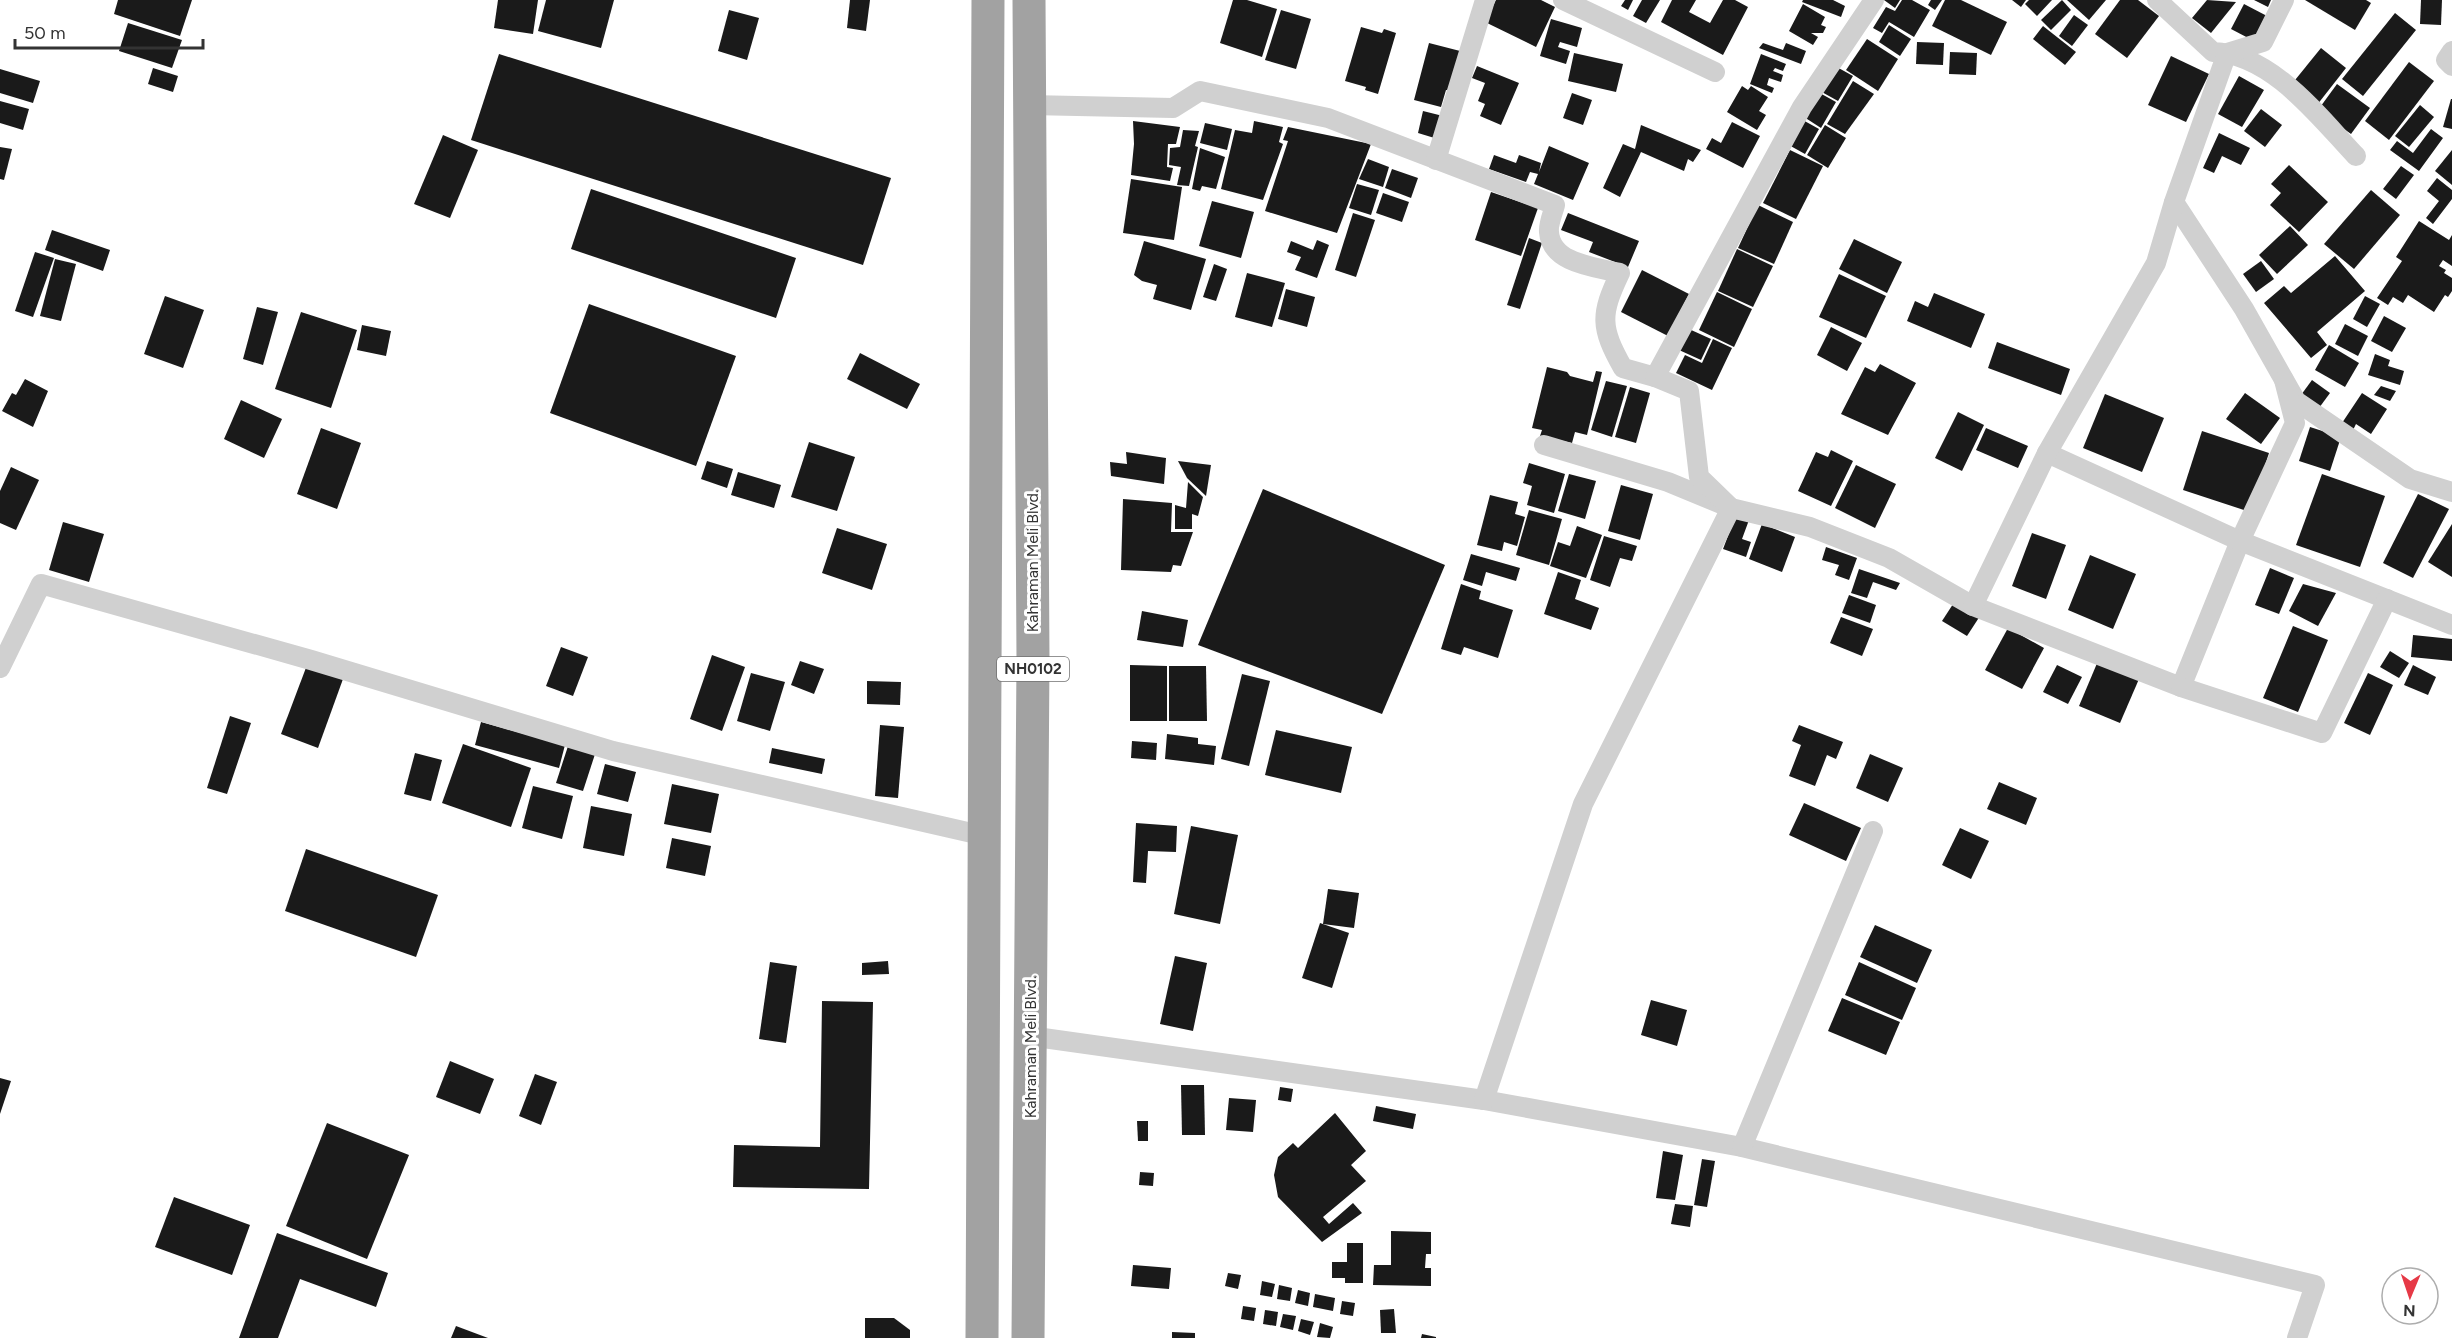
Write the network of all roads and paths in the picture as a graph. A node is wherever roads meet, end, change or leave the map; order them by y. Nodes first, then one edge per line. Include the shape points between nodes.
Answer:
1 (988, 0) edge
2 (1029, 0) edge
3 (1485, 0) edge
4 (1563, 0) edge
5 (1874, 0) edge
6 (2157, 0) edge
7 (2284, 0) edge
8 (2452, 51) edge
9 (2227, 53) junction
10 (2452, 66) edge
11 (1715, 72) dead end
12 (1029, 105) junction
13 (2356, 156) dead end
14 (1436, 160) junction
15 (2174, 202) junction
16 (1655, 377) junction
17 (2284, 380) junction
18 (1544, 445) dead end
19 (2048, 453) junction
20 (2452, 492) edge
21 (1731, 508) junction
22 (2240, 541) junction
23 (2387, 599) junction
24 (1973, 606) junction
25 (2452, 625) edge
26 (0, 668) edge
27 (2181, 687) junction
28 (1873, 831) dead end
29 (986, 836) junction
30 (1029, 1036) junction
31 (1484, 1100) junction
32 (1742, 1147) junction
33 (982, 1338) edge
34 (1029, 1338) edge
35 (2297, 1338) edge

1 - 29 highway, NH0102
2 - 12 highway, Kahraman Meli Blvd. / NH0102
3 - 14 street
4 - 11 street
5 - 16 street via 1802,107
6 - 9 street via 2213,52
7 - 9 street via 2263,42
8 - 10 street via 2446,60
9 - 13 street via 2272,73
9 - 15 street
12 - 14 street via 1173,108 1200,91 1328,118
12 - 30 highway, Kahraman Meli Blvd. / NH0102 via 1033,649
14 - 16 street via 1555,205 1548,232 1555,250 1576,263 1620,273 1604,314 1610,344 1623,368
15 - 17 street via 2244,309
15 - 19 street via 2156,263
16 - 21 street via 1689,392 1699,477
17 - 20 street via 2296,401 2410,479
17 - 22 street via 2295,423
18 - 21 street via 1668,482
19 - 22 street
19 - 24 street
21 - 24 street via 1810,527 1889,558
21 - 31 street via 1583,804
22 - 23 street
22 - 27 street
23 - 25 street
23 - 27 street via 2322,733
24 - 27 street
26 - 29 street via 41,584 613,751
28 - 32 street
29 - 33 highway, NH0102
30 - 31 street
30 - 34 highway, Kahraman Meli Blvd. / NH0102
31 - 32 street
32 - 35 street via 2315,1285

